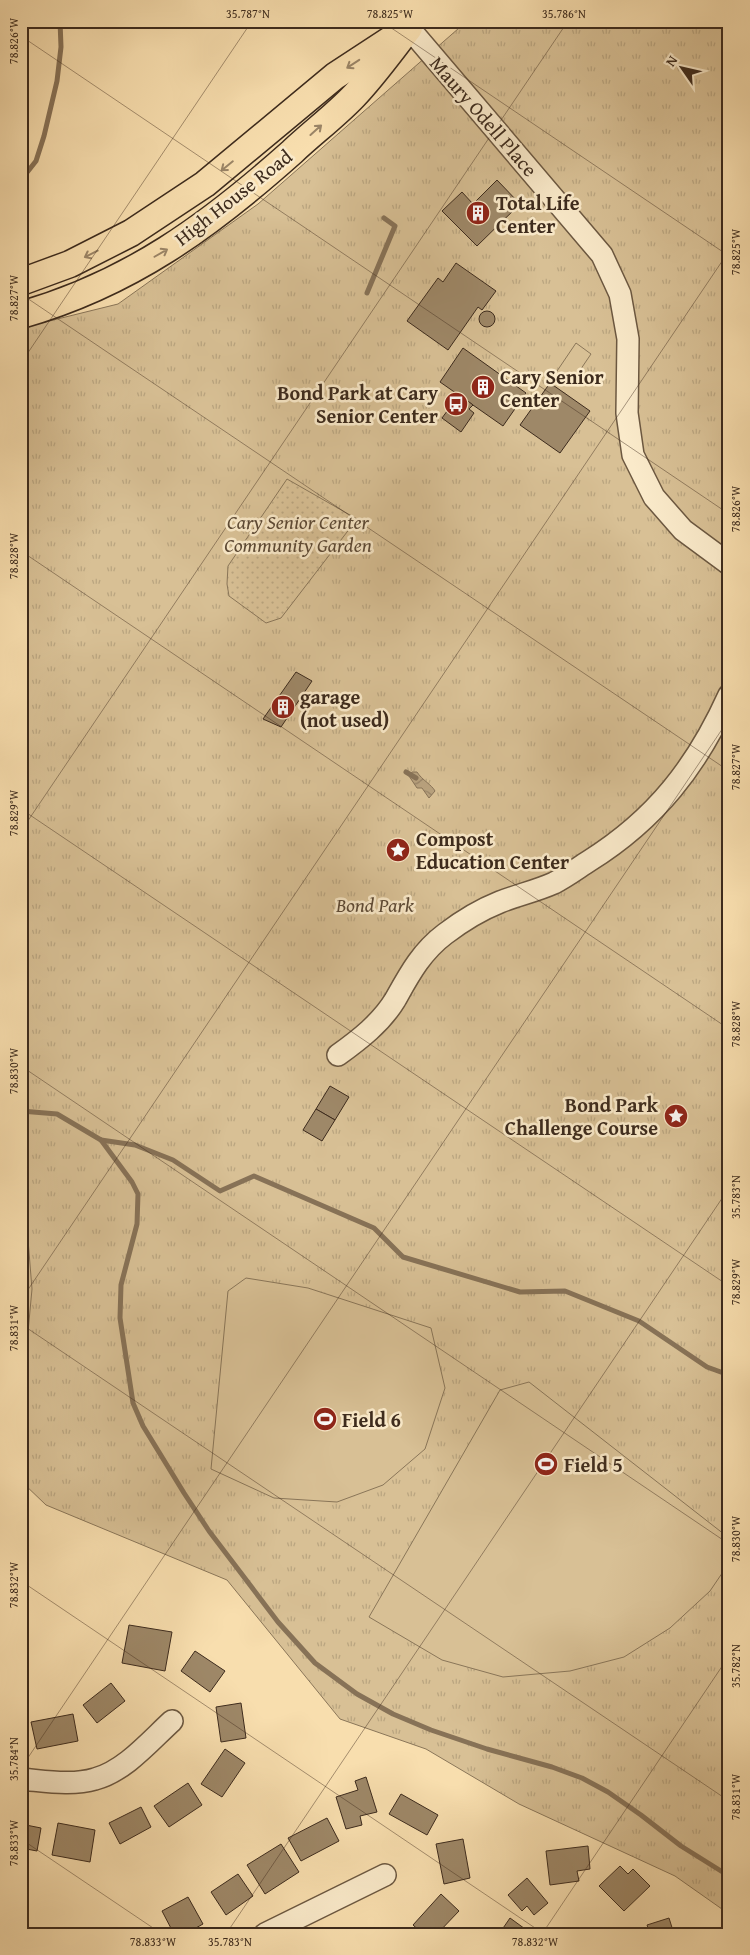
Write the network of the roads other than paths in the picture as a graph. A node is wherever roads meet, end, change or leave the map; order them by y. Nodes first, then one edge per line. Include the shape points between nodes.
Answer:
1 (413, 25) edge
2 (21, 282) edge
3 (21, 315) edge
4 (729, 564) edge
5 (729, 695) edge
6 (338, 1055) dead end
7 (172, 1720) dead end
8 (21, 1779) edge
9 (385, 1875) dead end
10 (265, 1934) edge

1 -> 2 main road, High House Road via 335,76 205,184 132,233 70,264
3 -> 1 main road, High House Road via 118,278 216,217 354,96
1 - 4 street, Maury Odell Place via 602,255 620,294 628,339 627,413 633,455 654,497 682,530
5 - 6 street via 686,772 666,799 640,824 619,842 556,882 468,917 443,936 415,963 394,1000 368,1033
7 - 8 street via 116,1769 96,1779 73,1782
9 - 10 street

